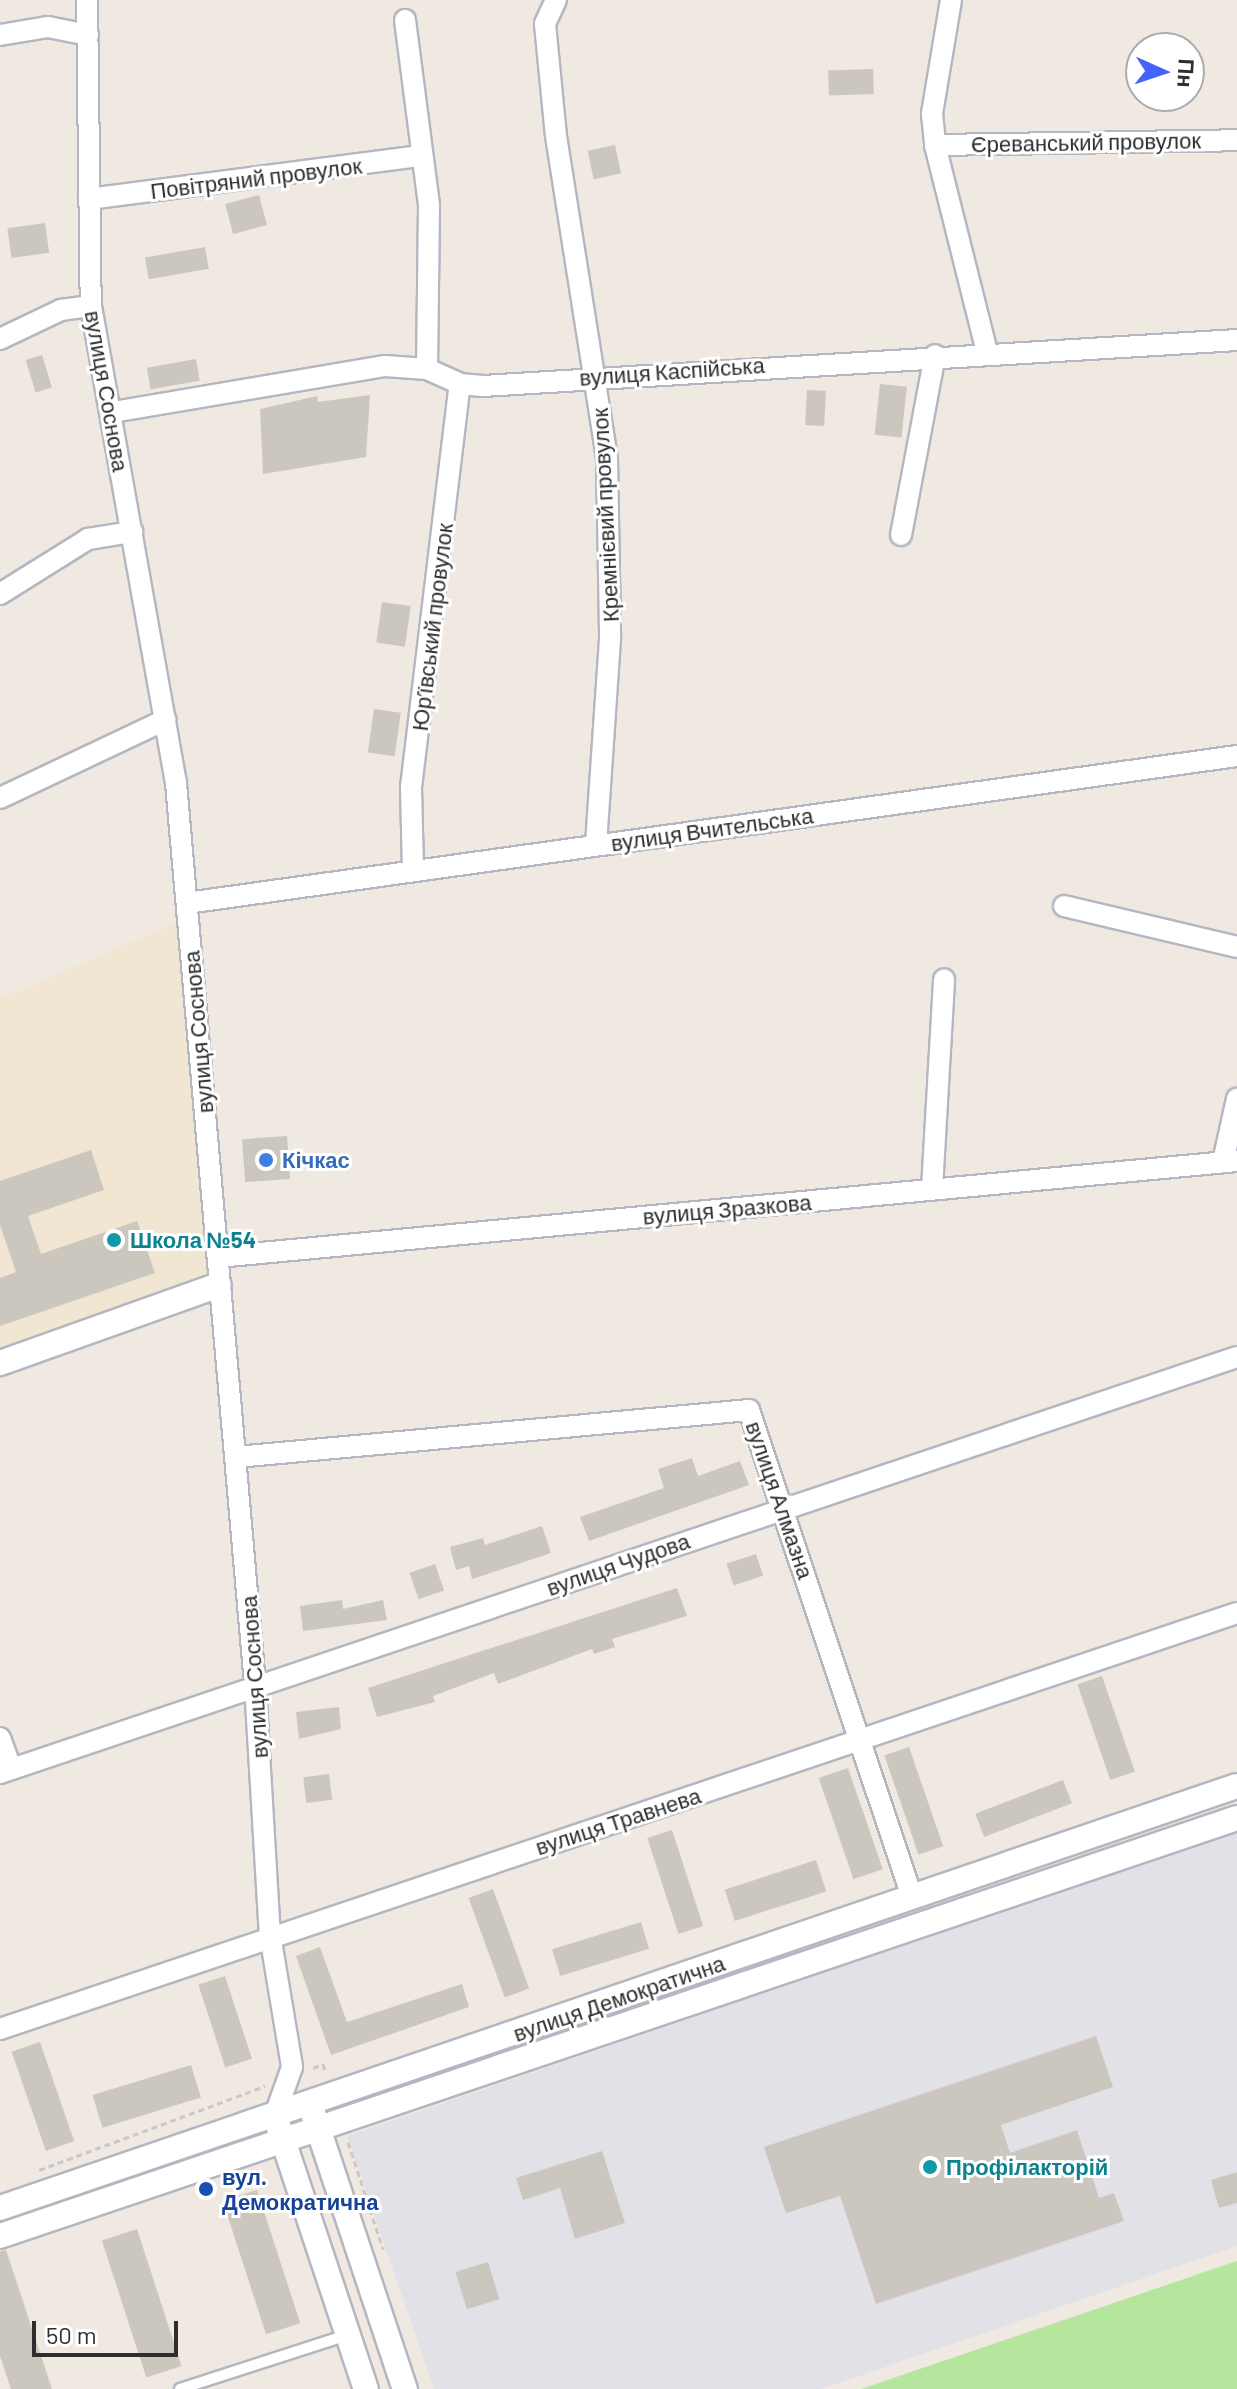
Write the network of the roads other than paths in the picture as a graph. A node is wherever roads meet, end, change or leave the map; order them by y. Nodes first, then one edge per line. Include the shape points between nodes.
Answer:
1 (87, 0) edge
2 (556, 0) edge
3 (951, 0) edge
4 (405, 20) dead end
5 (0, 35) edge
6 (88, 35) junction
7 (1237, 140) edge
8 (935, 145) junction
9 (422, 156) junction
10 (89, 199) junction
11 (91, 306) junction
12 (0, 339) edge
13 (1237, 340) edge
14 (987, 352) junction
15 (935, 355) junction
16 (427, 369) junction
17 (597, 375) junction
18 (460, 384) junction
19 (113, 412) junction
20 (132, 532) junction
21 (901, 535) dead end
22 (0, 594) edge
23 (165, 720) junction
24 (1237, 756) edge
25 (0, 798) edge
26 (596, 846) junction
27 (413, 870) junction
28 (187, 903) junction
29 (1064, 906) dead end
30 (1237, 947) edge
31 (944, 979) dead end
32 (1237, 1099) edge
33 (1230, 1161) edge
34 (932, 1189) junction
35 (218, 1257) junction
36 (219, 1285) junction
37 (1237, 1357) edge
38 (0, 1363) edge
39 (236, 1457) junction
40 (785, 1507) junction
41 (1237, 1613) edge
42 (255, 1685) junction
43 (0, 1738) edge
44 (861, 1741) junction
45 (5, 1771) edge
46 (1237, 1786) edge
47 (1237, 1818) edge
48 (912, 1897) junction
49 (270, 1935) junction
50 (0, 2029) edge
51 (293, 2073) junction
52 (322, 2099) junction
53 (275, 2115) junction
54 (330, 2124) junction
55 (283, 2139) junction
56 (0, 2208) edge
57 (0, 2236) edge
58 (348, 2334) junction
59 (180, 2389) edge
60 (366, 2389) edge
61 (405, 2389) edge

1 - 6 street, вулиця Соснова
2 - 17 street, Кремнієвий провулок via 545,24 556,136
3 - 8 street via 932,114
4 - 9 street
5 - 6 street via 48,27
6 - 10 street, вулиця Соснова
7 - 8 street, Єреванський провулок
8 - 14 street
9 - 10 street, Повітряний провулок
9 - 16 street via 431,246
10 - 11 street, вулиця Соснова
11 - 12 street via 61,310
11 - 19 street, вулиця Соснова
13 - 14 street, вулиця Каспійська
14 - 15 street, вулиця Каспійська
15 - 17 street, вулиця Каспійська
15 - 21 street
16 - 18 street, вулиця Каспійська
16 - 19 street, вулиця Каспійська via 385,366
17 - 18 street, вулиця Каспійська
17 - 26 street, Кремнієвий провулок via 607,459 611,601
18 - 27 street, Юр’ївський провулок via 411,787
19 - 20 street, вулиця Соснова
20 - 22 street via 88,539
20 - 23 street, вулиця Соснова
23 - 25 street
23 - 28 street, вулиця Соснова
24 - 26 street, вулиця Вчительська
26 - 27 street, вулиця Вчительська
27 - 28 street, вулиця Вчительська
28 - 35 street, вулиця Соснова
29 - 30 street
31 - 34 street
32 - 33 street
33 - 34 street, вулиця Зразкова
34 - 35 street, вулиця Зразкова
35 - 36 street, вулиця Соснова
36 - 38 street
36 - 39 street, вулиця Соснова
37 - 40 street, вулиця Чудова
39 - 40 street, вулиця Алмазна via 739,1408 751,1413
39 - 42 street, вулиця Соснова
40 - 42 street, вулиця Чудова
40 - 44 street, вулиця Алмазна
41 - 44 street, вулиця Травнева
42 - 45 street, вулиця Чудова
42 - 49 street, вулиця Соснова
43 - 45 street
44 - 48 street, вулиця Алмазна
44 - 49 street, вулиця Травнева
46 - 48 street, вулиця Демократична
47 - 54 street, вулиця Демократична
48 - 52 street, вулиця Демократична
49 - 50 street, вулиця Травнева
49 - 51 street, вулиця Соснова
51 - 52 street
51 - 53 street
52 - 53 street, вулиця Демократична
52 - 54 street
53 - 55 street
53 - 56 street, вулиця Демократична
54 - 55 street, вулиця Демократична
54 - 61 street
55 - 57 street, вулиця Демократична
55 - 58 street
58 - 59 lane
58 - 60 street

